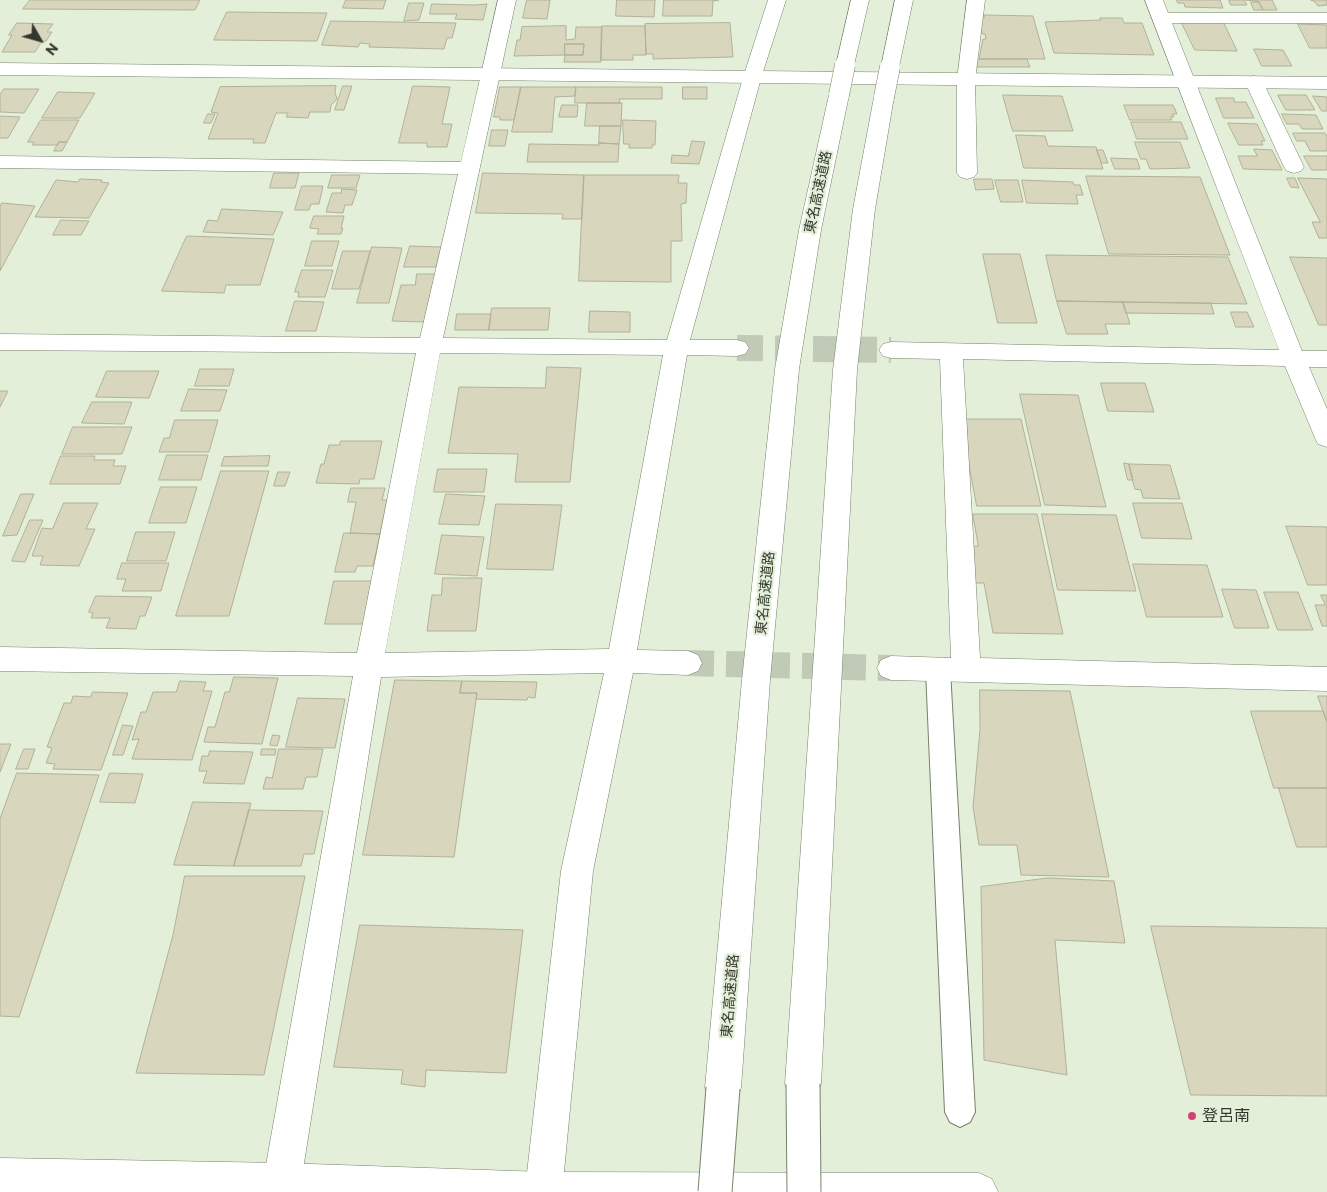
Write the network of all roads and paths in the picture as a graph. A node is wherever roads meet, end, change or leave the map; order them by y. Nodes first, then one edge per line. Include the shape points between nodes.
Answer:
1 (506, 0) edge
2 (778, 0) edge
3 (860, 0) edge
4 (904, 0) edge
5 (976, 0) edge
6 (1158, 9) edge
7 (1327, 18) edge
8 (0, 69) edge
9 (490, 73) junction
10 (752, 78) junction
11 (966, 80) junction
12 (1187, 82) junction
13 (1254, 82) junction
14 (1327, 83) edge
15 (0, 162) edge
16 (1294, 167) dead end
17 (467, 168) junction
18 (967, 173) dead end
19 (0, 342) edge
20 (428, 347) junction
21 (737, 348) tunnel mouth
22 (676, 349) junction
23 (891, 350) tunnel mouth
24 (951, 351) junction
25 (1294, 359) junction
26 (1327, 359) edge
27 (1327, 438) edge
28 (0, 659) edge
29 (621, 661) junction
30 (688, 663) tunnel mouth
31 (369, 665) junction
32 (891, 668) tunnel mouth
33 (952, 670) junction
34 (1327, 679) edge
35 (960, 1112) dead end
36 (0, 1177) edge
37 (282, 1182) junction
38 (158, 1186) edge
39 (544, 1191) edge
40 (715, 1192) edge
41 (804, 1192) edge
42 (979, 1192) edge

1 - 9 main road
2 - 10 main road
3 - 40 main road, 東名高速道路, bridge via 810,230 787,369 756,680
4 - 41 main road, bridge via 864,209 845,370 804,1084
5 - 11 main road
6 - 7 main road
6 - 12 main road
8 - 9 main road
9 - 10 main road
9 - 17 main road
10 - 11 main road
10 - 22 main road
11 - 12 main road
11 - 18 main road
12 - 13 main road
12 - 25 main road
13 - 14 main road
13 - 16 main road
15 - 17 main road
17 - 20 main road
19 - 20 main road
20 - 22 main road
20 - 31 main road
21 - 22 main road
22 - 29 main road
23 - 24 main road
24 - 25 main road
24 - 33 main road
25 - 26 main road
25 - 27 main road
28 - 31 main road
29 - 30 main road
29 - 31 main road
29 - 39 main road via 577,871
31 - 37 main road
32 - 33 main road
33 - 34 main road
33 - 35 lane
36 - 38 main road
37 - 38 main road
37 - 39 main road
39 - 42 main road

